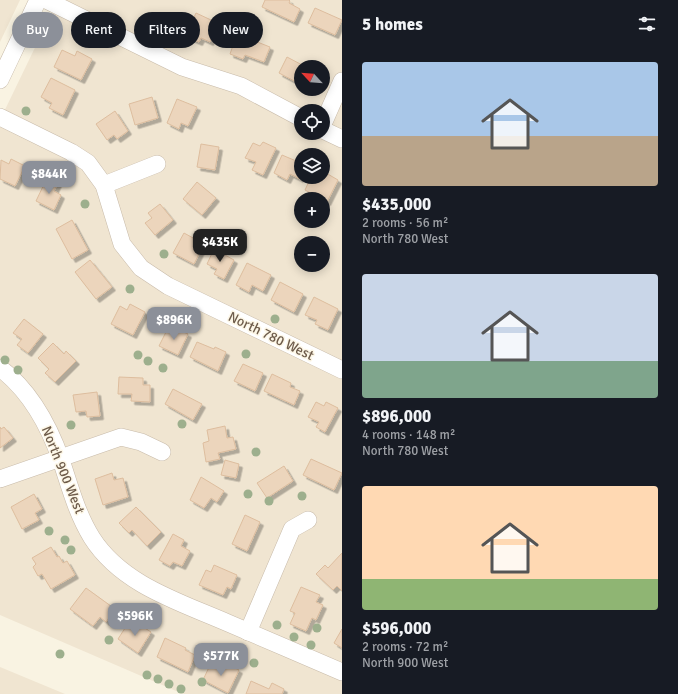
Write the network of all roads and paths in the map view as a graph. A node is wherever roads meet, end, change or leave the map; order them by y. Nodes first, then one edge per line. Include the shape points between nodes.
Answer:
1 (38, 0) edge
2 (46, 0) edge
3 (0, 80) edge
4 (342, 82) edge
5 (330, 109) edge
6 (294, 114) edge
7 (0, 117) edge
8 (330, 133) edge
9 (342, 139) edge
10 (157, 164) dead end
11 (104, 185) junction
12 (0, 368) edge
13 (342, 370) edge
14 (162, 452) dead end
15 (60, 458) junction
16 (0, 480) edge
17 (308, 520) dead end
18 (248, 632) junction
19 (342, 672) edge

1 - 3 street
2 - 6 street via 182,67 241,86
4 - 5 street
7 - 11 street, North 780 West via 88,163
8 - 9 street
10 - 11 street
11 - 13 street, North 780 West via 122,244 140,268 168,286
12 - 15 street, North 900 West via 26,395 45,423
14 - 15 street via 122,437
15 - 16 street
15 - 18 street, North 900 West via 73,502 89,532 116,566 152,590
17 - 18 street via 292,529
18 - 19 street, North 900 West

